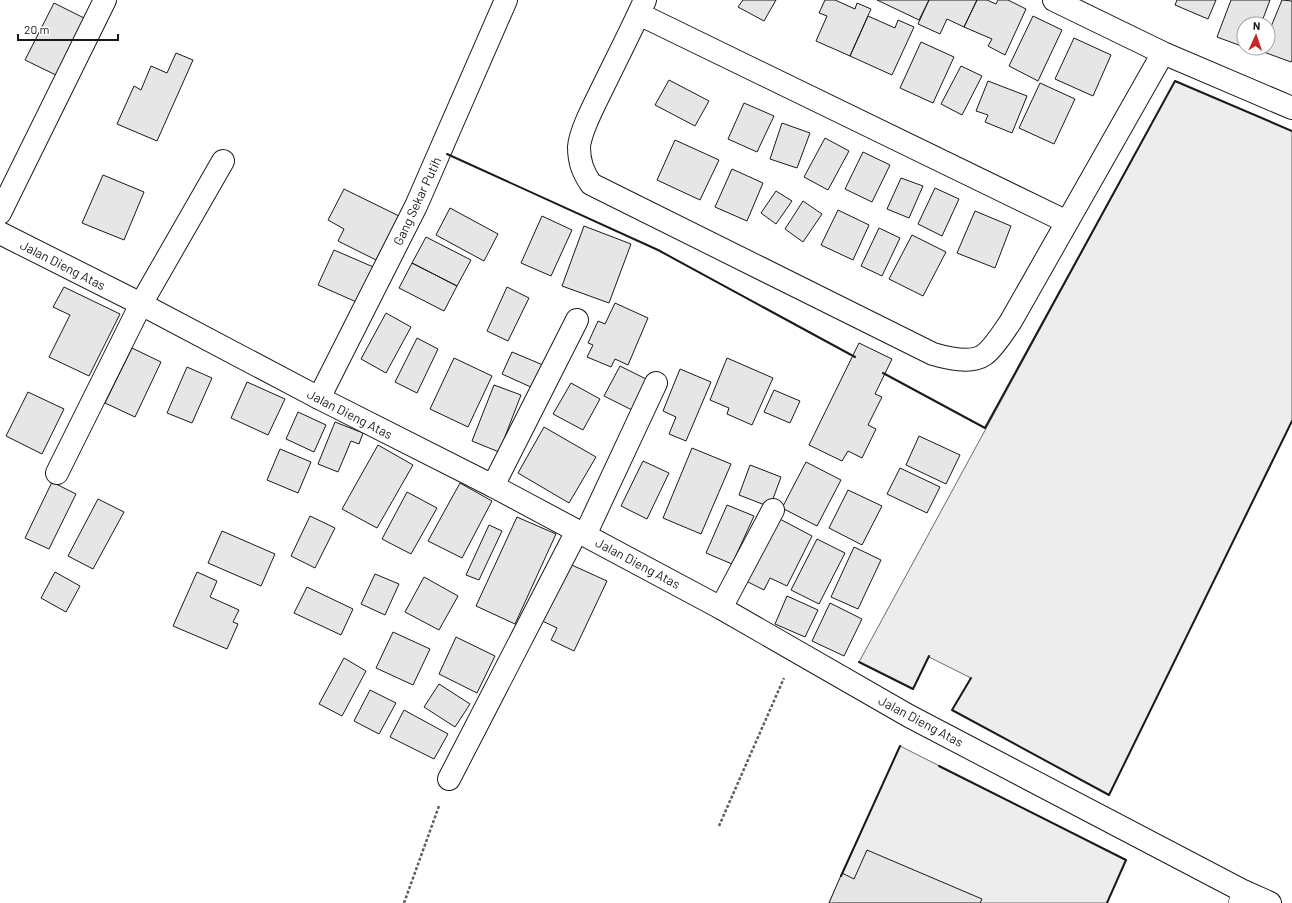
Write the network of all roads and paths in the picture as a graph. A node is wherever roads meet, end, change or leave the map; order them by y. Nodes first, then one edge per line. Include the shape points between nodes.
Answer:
1 (105, 0) edge
2 (506, 0) edge
3 (1054, 0) edge
4 (642, 7) edge
5 (1163, 53) junction
6 (1292, 108) edge
7 (222, 161) dead end
8 (0, 213) edge
9 (1067, 222) junction
10 (0, 233) edge
11 (141, 304) junction
12 (577, 320) dead end
13 (656, 383) dead end
14 (319, 398) junction
15 (57, 473) dead end
16 (493, 486) junction
17 (773, 510) dead end
18 (581, 533) junction
19 (721, 608) junction
20 (796, 652) junction
21 (449, 779) joint
22 (719, 826) dead end
23 (1238, 896) edge
24 (404, 903) edge
25 (1270, 903) edge

1 - 8 street
2 - 14 street, Gang Sekar Putih via 416,206
3 - 5 street
4 - 9 street
4 - 9 street via 595,104 579,145 583,172 591,184 933,354 952,360 970,360 984,355 995,344 1011,321
5 - 6 street
5 - 9 street
7 - 11 street
10 - 11 street, Jalan Dieng Atas
11 - 14 street, Jalan Dieng Atas
11 - 15 street
12 - 16 street
13 - 18 street
14 - 16 street, Jalan Dieng Atas
16 - 18 street, Jalan Dieng Atas
17 - 19 street
18 - 19 street, Jalan Dieng Atas
18 - 21 street
19 - 20 street, Jalan Dieng Atas
20 - 22 path
20 - 23 street, Jalan Dieng Atas
21 - 24 path
23 - 25 street, Jalan Dieng Atas

